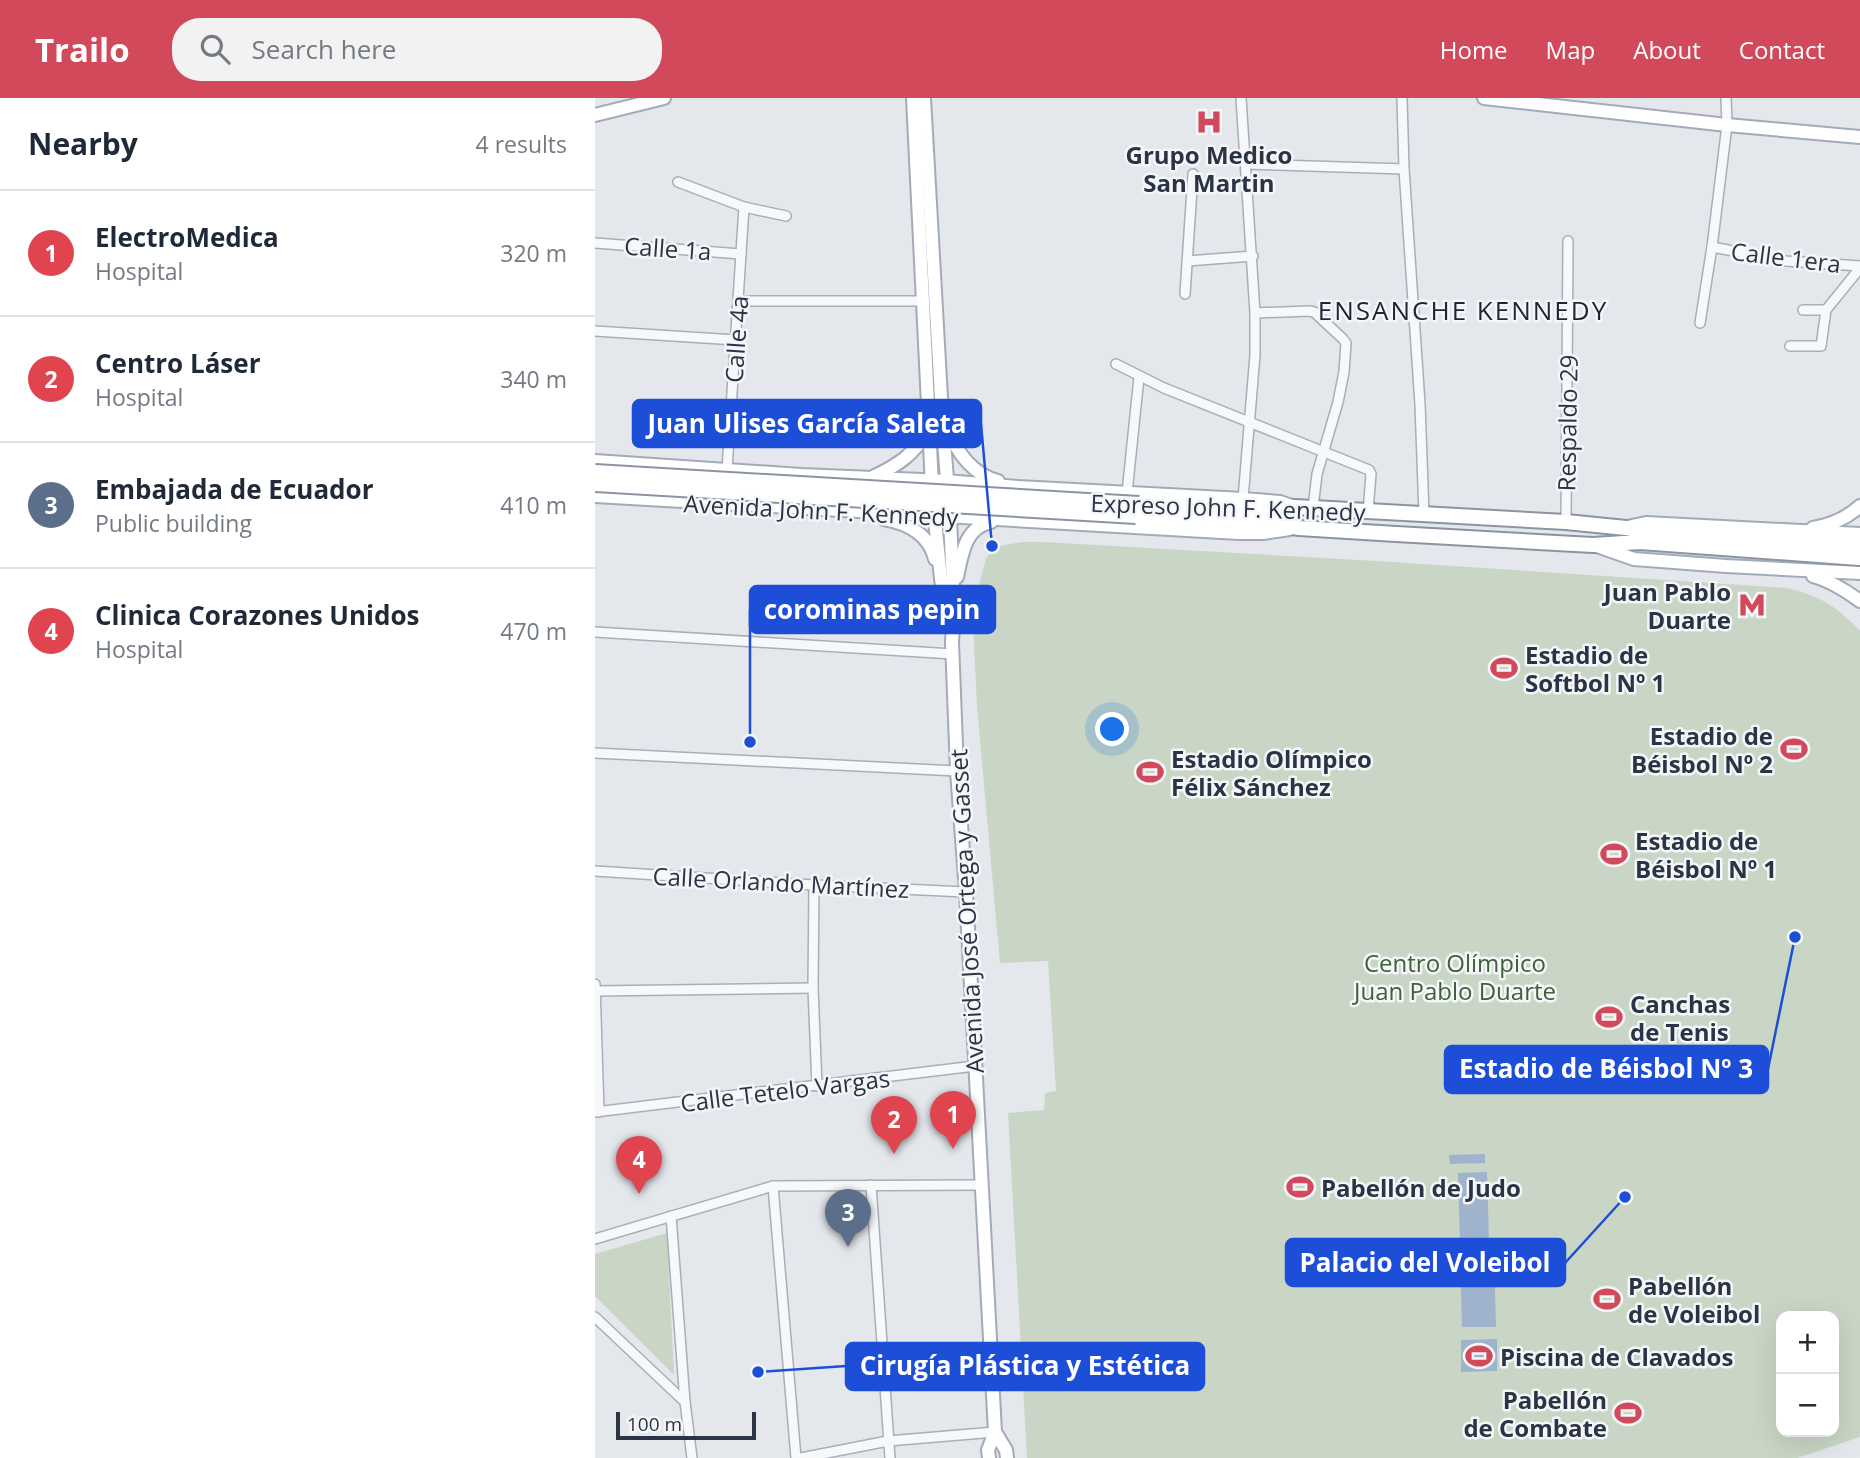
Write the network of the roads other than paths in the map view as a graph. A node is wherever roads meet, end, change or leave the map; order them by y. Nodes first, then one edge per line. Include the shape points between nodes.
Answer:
1 (664, 98) edge
2 (913, 98) edge
3 (924, 98) edge
4 (1241, 98) edge
5 (1402, 98) edge
6 (1484, 98) edge
7 (1726, 98) edge
8 (1571, 104) edge
9 (595, 115) edge
10 (1727, 125) junction
11 (1860, 137) edge
12 (1246, 164) junction
13 (1403, 169) junction
14 (1193, 174) dead end
15 (678, 182) dead end
16 (744, 207) junction
17 (786, 216) dead end
18 (1568, 241) dead end
19 (595, 243) edge
20 (1712, 247) junction
21 (741, 254) junction
22 (1253, 256) junction
23 (1187, 261) junction
24 (1860, 267) edge
25 (1185, 294) dead end
26 (924, 300) junction
27 (739, 301) junction
28 (1803, 310) dead end
29 (1826, 310) junction
30 (1255, 313) junction
31 (1700, 323) dead end
32 (595, 331) edge
33 (736, 340) junction
34 (1790, 346) dead end
35 (1116, 363) dead end
36 (1139, 377) junction
37 (942, 415) junction
38 (1249, 422) junction
39 (930, 428) junction
40 (1322, 451) junction
41 (595, 461) edge
42 (727, 470) junction
43 (595, 472) edge
44 (831, 477) junction
45 (870, 479) junction
46 (931, 480) junction
47 (946, 481) junction
48 (595, 484) edge
49 (1018, 487) junction
50 (1050, 489) junction
51 (1127, 493) junction
52 (595, 496) edge
53 (1243, 499) junction
54 (1860, 506) edge
55 (1295, 507) junction
56 (1313, 508) junction
57 (830, 510) junction
58 (1138, 510) junction
59 (849, 512) junction
60 (1368, 512) junction
61 (1424, 514) junction
62 (935, 516) junction
63 (950, 518) junction
64 (1002, 520) junction
65 (1566, 522) junction
66 (1051, 523) junction
67 (1299, 527) junction
68 (1626, 528) junction
69 (1786, 530) junction
70 (1860, 534) edge
71 (1593, 545) junction
72 (1860, 546) edge
73 (1859, 558) edge
74 (1793, 570) junction
75 (1860, 573) edge
76 (941, 579) junction
77 (1860, 601) edge
78 (954, 608) junction
79 (595, 632) edge
80 (952, 648) junction
81 (595, 753) edge
82 (957, 771) junction
83 (595, 872) edge
84 (814, 885) junction
85 (966, 892) junction
86 (595, 984) edge
87 (813, 988) junction
88 (595, 991) edge
89 (975, 1066) junction
90 (817, 1086) junction
91 (597, 1112) edge
92 (871, 1185) junction
93 (982, 1185) junction
94 (773, 1186) junction
95 (671, 1216) junction
96 (595, 1239) edge
97 (595, 1317) edge
98 (685, 1402) junction
99 (995, 1432) junction
100 (888, 1441) junction
101 (692, 1458) edge
102 (799, 1458) edge
103 (890, 1458) edge
104 (989, 1458) edge
105 (1007, 1458) edge

1 - 9 main road
2 - 26 main road, Avenida José Ortega y Gasset
3 - 37 main road, Avenida José Ortega y Gasset
4 - 12 street
5 - 13 street
6 - 8 main road
7 - 10 street
8 - 10 main road
10 - 11 main road
10 - 20 street
12 - 13 street
12 - 22 street
13 - 61 street
14 - 23 street
15 - 16 street
16 - 17 street
16 - 21 street, Calle 4a
18 - 65 street, Respaldo 29
19 - 21 street, Calle 1a
20 - 24 street, Calle 1era via 1786,261
20 - 31 street
21 - 27 street, Calle 4a
22 - 23 street
22 - 30 street
23 - 25 street
24 - 29 street
26 - 27 street
26 - 39 main road, Avenida José Ortega y Gasset
27 - 33 street, Calle 4a
28 - 29 street
29 - 34 street via 1823,344 1819,348
30 - 38 street
30 - 40 street via 1314,312 1346,343 1338,402
32 - 33 street
33 - 42 street, Calle 4a
35 - 36 street
36 - 38 street
36 - 51 street
37 - 47 main road, Avenida José Ortega y Gasset
37 - 49 main road via 967,462 991,480
38 - 40 street
38 - 53 street
39 - 45 main road via 908,457
39 - 46 main road, Avenida José Ortega y Gasset
40 - 56 street
40 - 60 street via 1369,470
41 - 42 main road, Avenida John F. Kennedy
42 - 44 main road, Avenida John F. Kennedy
43 - 58 highway, Expreso John F. Kennedy, bridge
44 - 45 main road, Avenida John F. Kennedy
44 - 57 main road via 901,487 907,497 897,508 842,505
45 - 46 main road, Avenida John F. Kennedy
46 - 47 main road, Avenida John F. Kennedy
46 - 62 main road, Avenida José Ortega y Gasset
47 - 49 main road, Avenida John F. Kennedy
47 - 63 main road, Avenida José Ortega y Gasset
48 - 58 highway, Expreso John F. Kennedy, bridge
49 - 50 main road, Avenida John F. Kennedy
50 - 51 main road, Avenida John F. Kennedy
50 - 66 main road via 1038,494 984,492 974,504 980,514 1036,516
51 - 53 main road, Avenida John F. Kennedy
52 - 57 main road, Avenida John F. Kennedy
53 - 55 main road, Avenida John F. Kennedy
54 - 69 main road via 1828,524
55 - 56 highway, Expreso John F. Kennedy
55 - 58 highway, Expreso John F. Kennedy
56 - 60 highway, Expreso John F. Kennedy
57 - 59 main road, Avenida John F. Kennedy
58 - 67 highway, Expreso John F. Kennedy
59 - 62 main road, Avenida John F. Kennedy
59 - 76 main road via 918,532 933,551
60 - 61 highway, Expreso John F. Kennedy
61 - 65 highway, Expreso John F. Kennedy
62 - 63 main road, Avenida John F. Kennedy
62 - 76 main road, Avenida José Ortega y Gasset
63 - 64 main road, Avenida John F. Kennedy
63 - 78 main road, Avenida José Ortega y Gasset
64 - 66 main road, Avenida John F. Kennedy
64 - 78 main road via 985,523 967,539
65 - 68 highway, Expreso John F. Kennedy
66 - 67 main road, Avenida John F. Kennedy via 1239,533
67 - 71 highway, Expreso John F. Kennedy
68 - 69 main road via 1646,523
68 - 72 highway, Expreso John F. Kennedy
69 - 70 main road
71 - 73 highway, Expreso John F. Kennedy via 1640,542
71 - 74 main road via 1635,559
74 - 75 main road
74 - 77 main road via 1824,579
76 - 80 main road, Avenida José Ortega y Gasset
78 - 80 main road, Avenida José Ortega y Gasset
79 - 80 street
80 - 82 main road, Avenida José Ortega y Gasset
81 - 82 street
82 - 85 main road, Avenida José Ortega y Gasset
83 - 84 street, Calle Orlando Martínez
84 - 85 street, Calle Orlando Martínez
84 - 87 street
85 - 89 main road, Avenida José Ortega y Gasset
86 - 88 street
87 - 88 street
87 - 90 street
88 - 91 street
89 - 90 street, Calle Tetelo Vargas
89 - 93 main road, Avenida José Ortega y Gasset
90 - 91 street, Calle Tetelo Vargas
92 - 93 street
92 - 94 street
92 - 100 street
93 - 99 main road, Avenida José Ortega y Gasset
94 - 95 street
94 - 102 street
95 - 96 street
95 - 98 street
97 - 98 street
98 - 101 street
99 - 100 street
99 - 104 main road, Avenida José Ortega y Gasset
99 - 105 main road, Avenida José Ortega y Gasset
100 - 102 street
100 - 103 street

